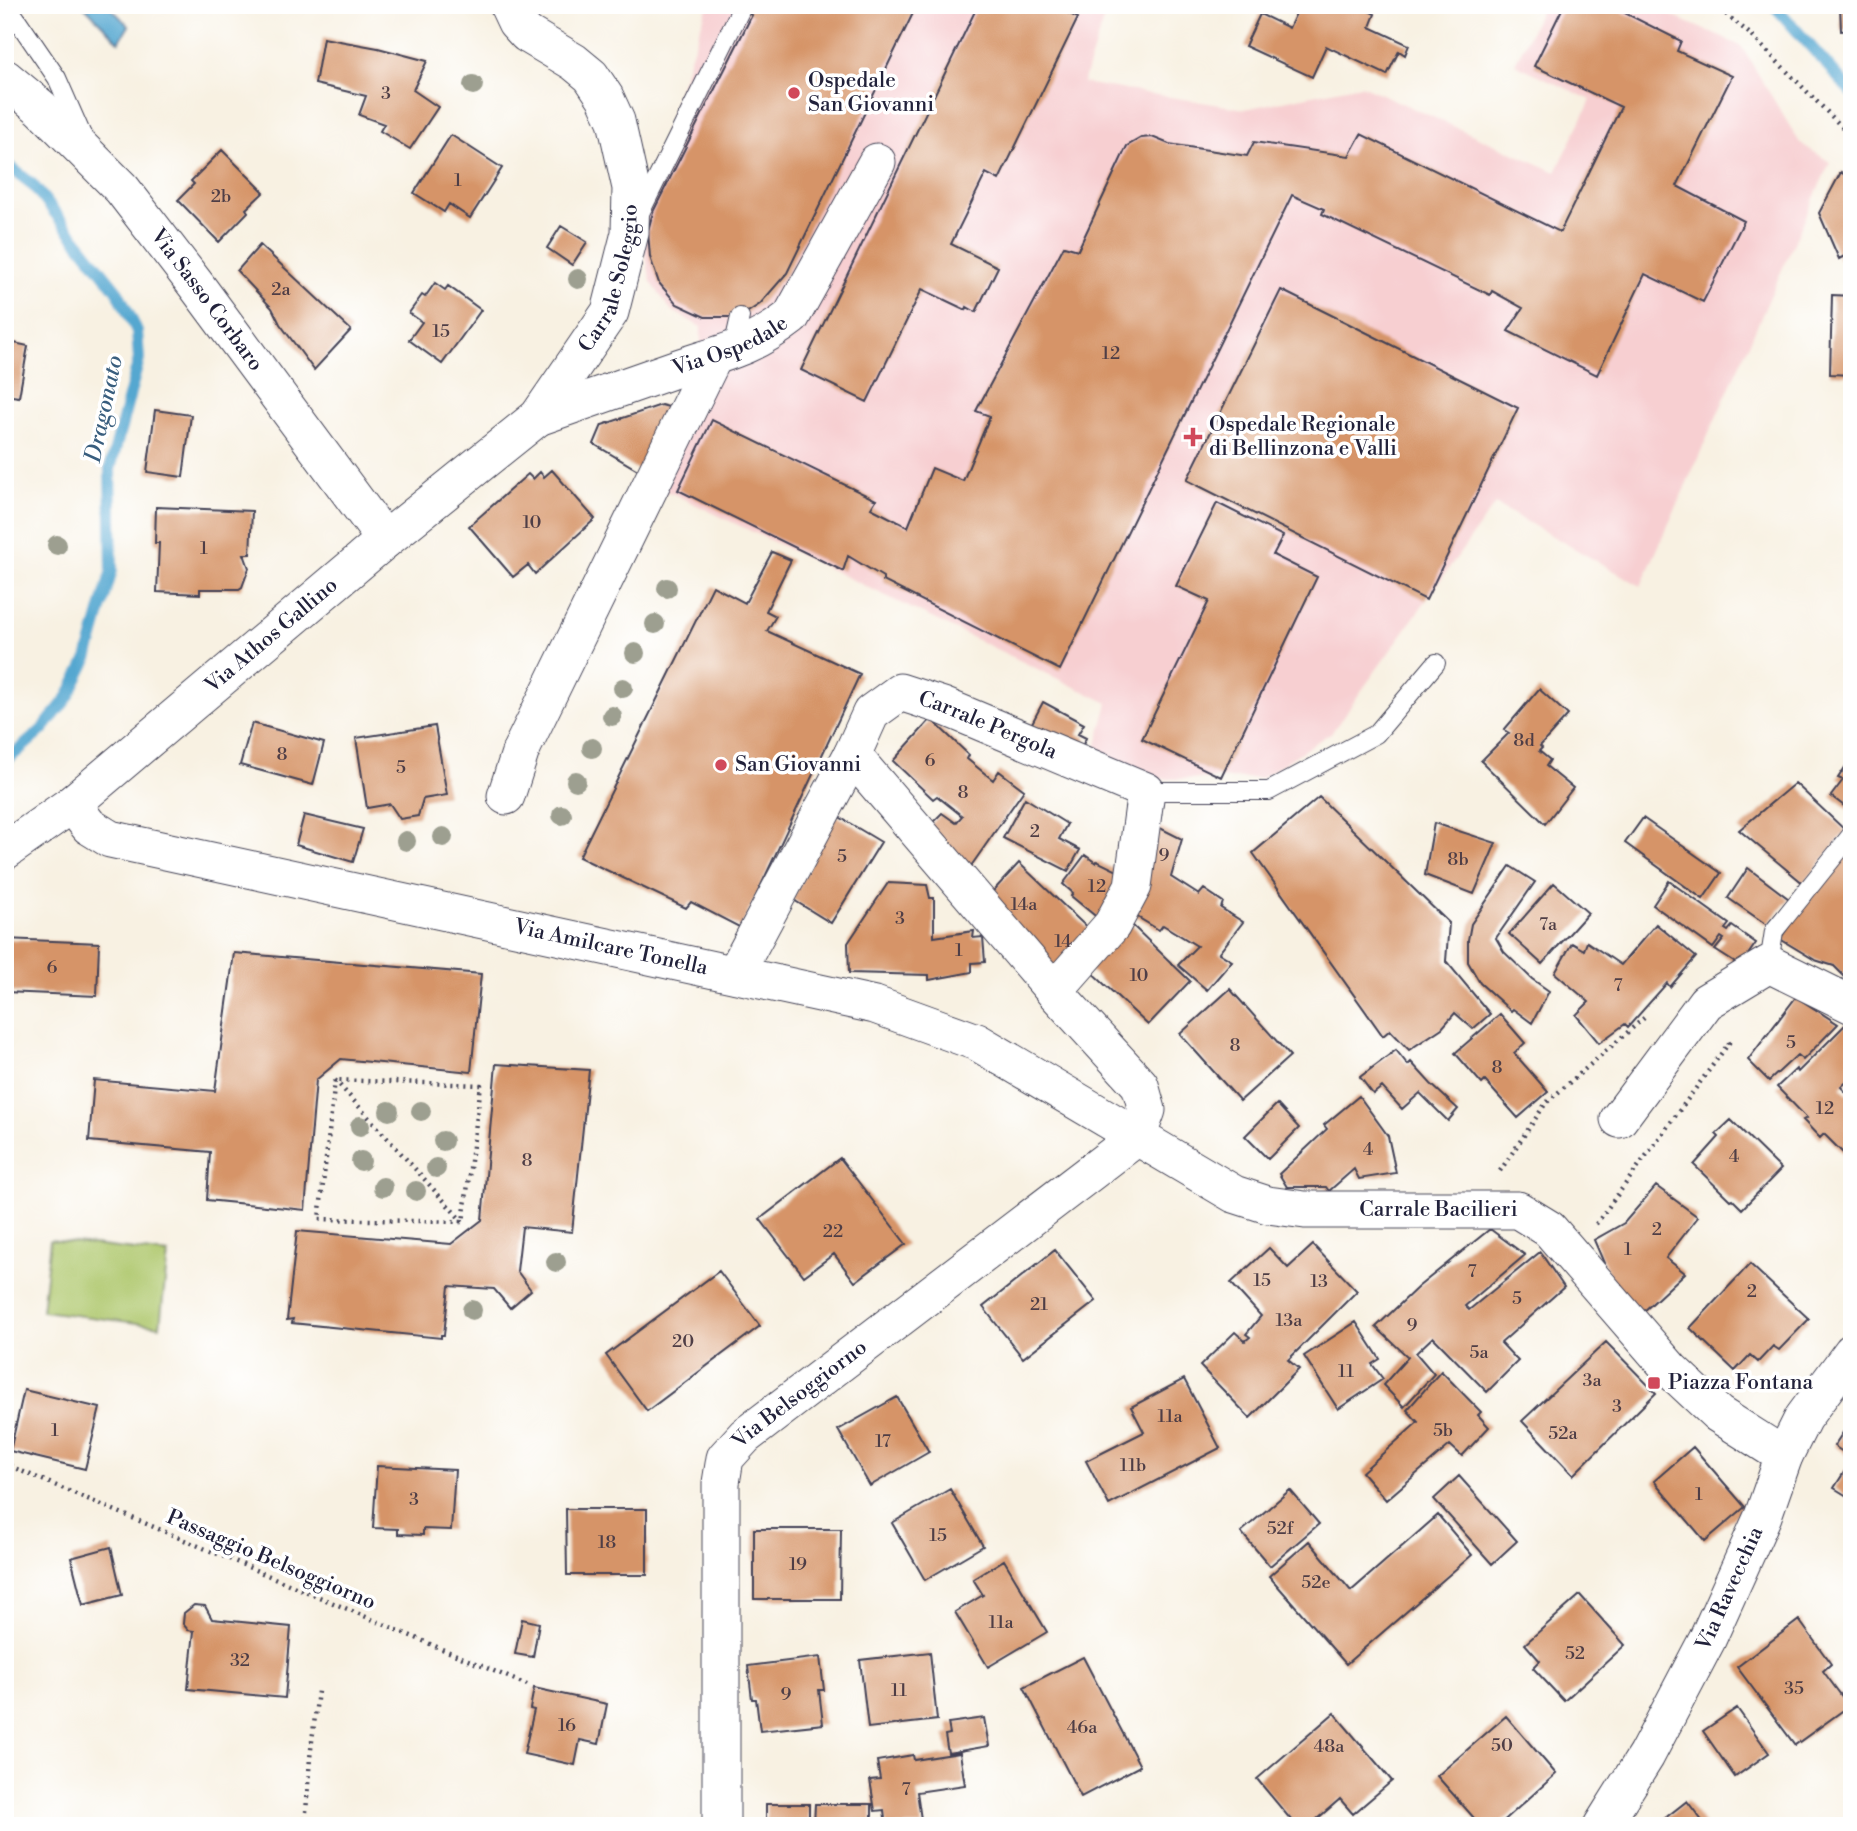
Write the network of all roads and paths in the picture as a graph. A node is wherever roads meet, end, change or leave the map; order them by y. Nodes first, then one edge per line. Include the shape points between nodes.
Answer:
1 (7, 5) edge
2 (508, 5) edge
3 (1715, 5) edge
4 (740, 11) dead end
5 (5, 78) edge
6 (1852, 137) edge
7 (93, 161) junction
8 (877, 162) dead end
9 (630, 233) junction
10 (740, 317) dead end
11 (723, 355) junction
12 (538, 417) junction
13 (385, 540) junction
14 (1436, 663) dead end
15 (852, 755) junction
16 (1146, 791) junction
17 (506, 796) dead end
18 (72, 804) junction
19 (1852, 834) edge
20 (5, 851) edge
21 (1769, 964) junction
22 (735, 974) junction
23 (1054, 991) junction
24 (1852, 1005) edge
25 (1647, 1014) dead end
26 (335, 1080) junction
27 (1619, 1119) dead end
28 (1137, 1137) junction
29 (1475, 1210) junction
30 (463, 1222) junction
31 (1852, 1352) edge
32 (1784, 1457) junction
33 (5, 1461) edge
34 (527, 1685) dead end
35 (318, 1691) dead end
36 (305, 1826) edge
37 (721, 1826) edge
38 (1602, 1826) edge

1 - 7 lane via 57,78
2 - 9 street, Carrale Soleggio via 527,34 574,62 605,97 616,121 629,176
3 - 6 path
4 - 9 lane
5 - 7 street, Via Sasso Corbaro
7 - 13 street, Via Sasso Corbaro via 122,189 196,285
8 - 11 street, Via Ospedale via 791,317 772,332
9 - 12 street, Carrale Soleggio via 610,312
10 - 11 lane
11 - 12 street, Via Ospedale
11 - 17 street via 521,750
12 - 13 street, Via Athos Gallino
13 - 18 street, Via Athos Gallino
14 - 16 lane via 1376,734 1269,791
15 - 16 street, Carrale Pergola via 871,713 900,692
15 - 22 street
15 - 23 street
16 - 23 street via 1133,886 1112,925
18 - 20 street, Via Athos Gallino
18 - 22 street, Via Amilcare Tonella via 89,825 110,839
19 - 21 lane via 1774,931
21 - 24 street
21 - 27 street via 1706,1002
22 - 28 street, Via Amilcare Tonella via 875,1005 977,1042
23 - 28 street via 1140,1085 1147,1110
25 - 29 path via 1546,1103
26 - 30 path
26 - 30 path via 319,1219
26 - 30 path via 481,1085
28 - 29 street, Carrale Bacilieri via 1234,1194 1268,1205 1305,1210
28 - 37 street, Via Belsoggiorno via 745,1436 726,1458 721,1483
29 - 32 street, Carrale Bacilieri via 1518,1210 1549,1229 1671,1370 1718,1414
31 - 32 street, Via Ravecchia via 1802,1418
32 - 38 street, Via Ravecchia via 1763,1516 1706,1640 1646,1756
33 - 34 path, Passaggio Belsoggiorno
35 - 36 path

